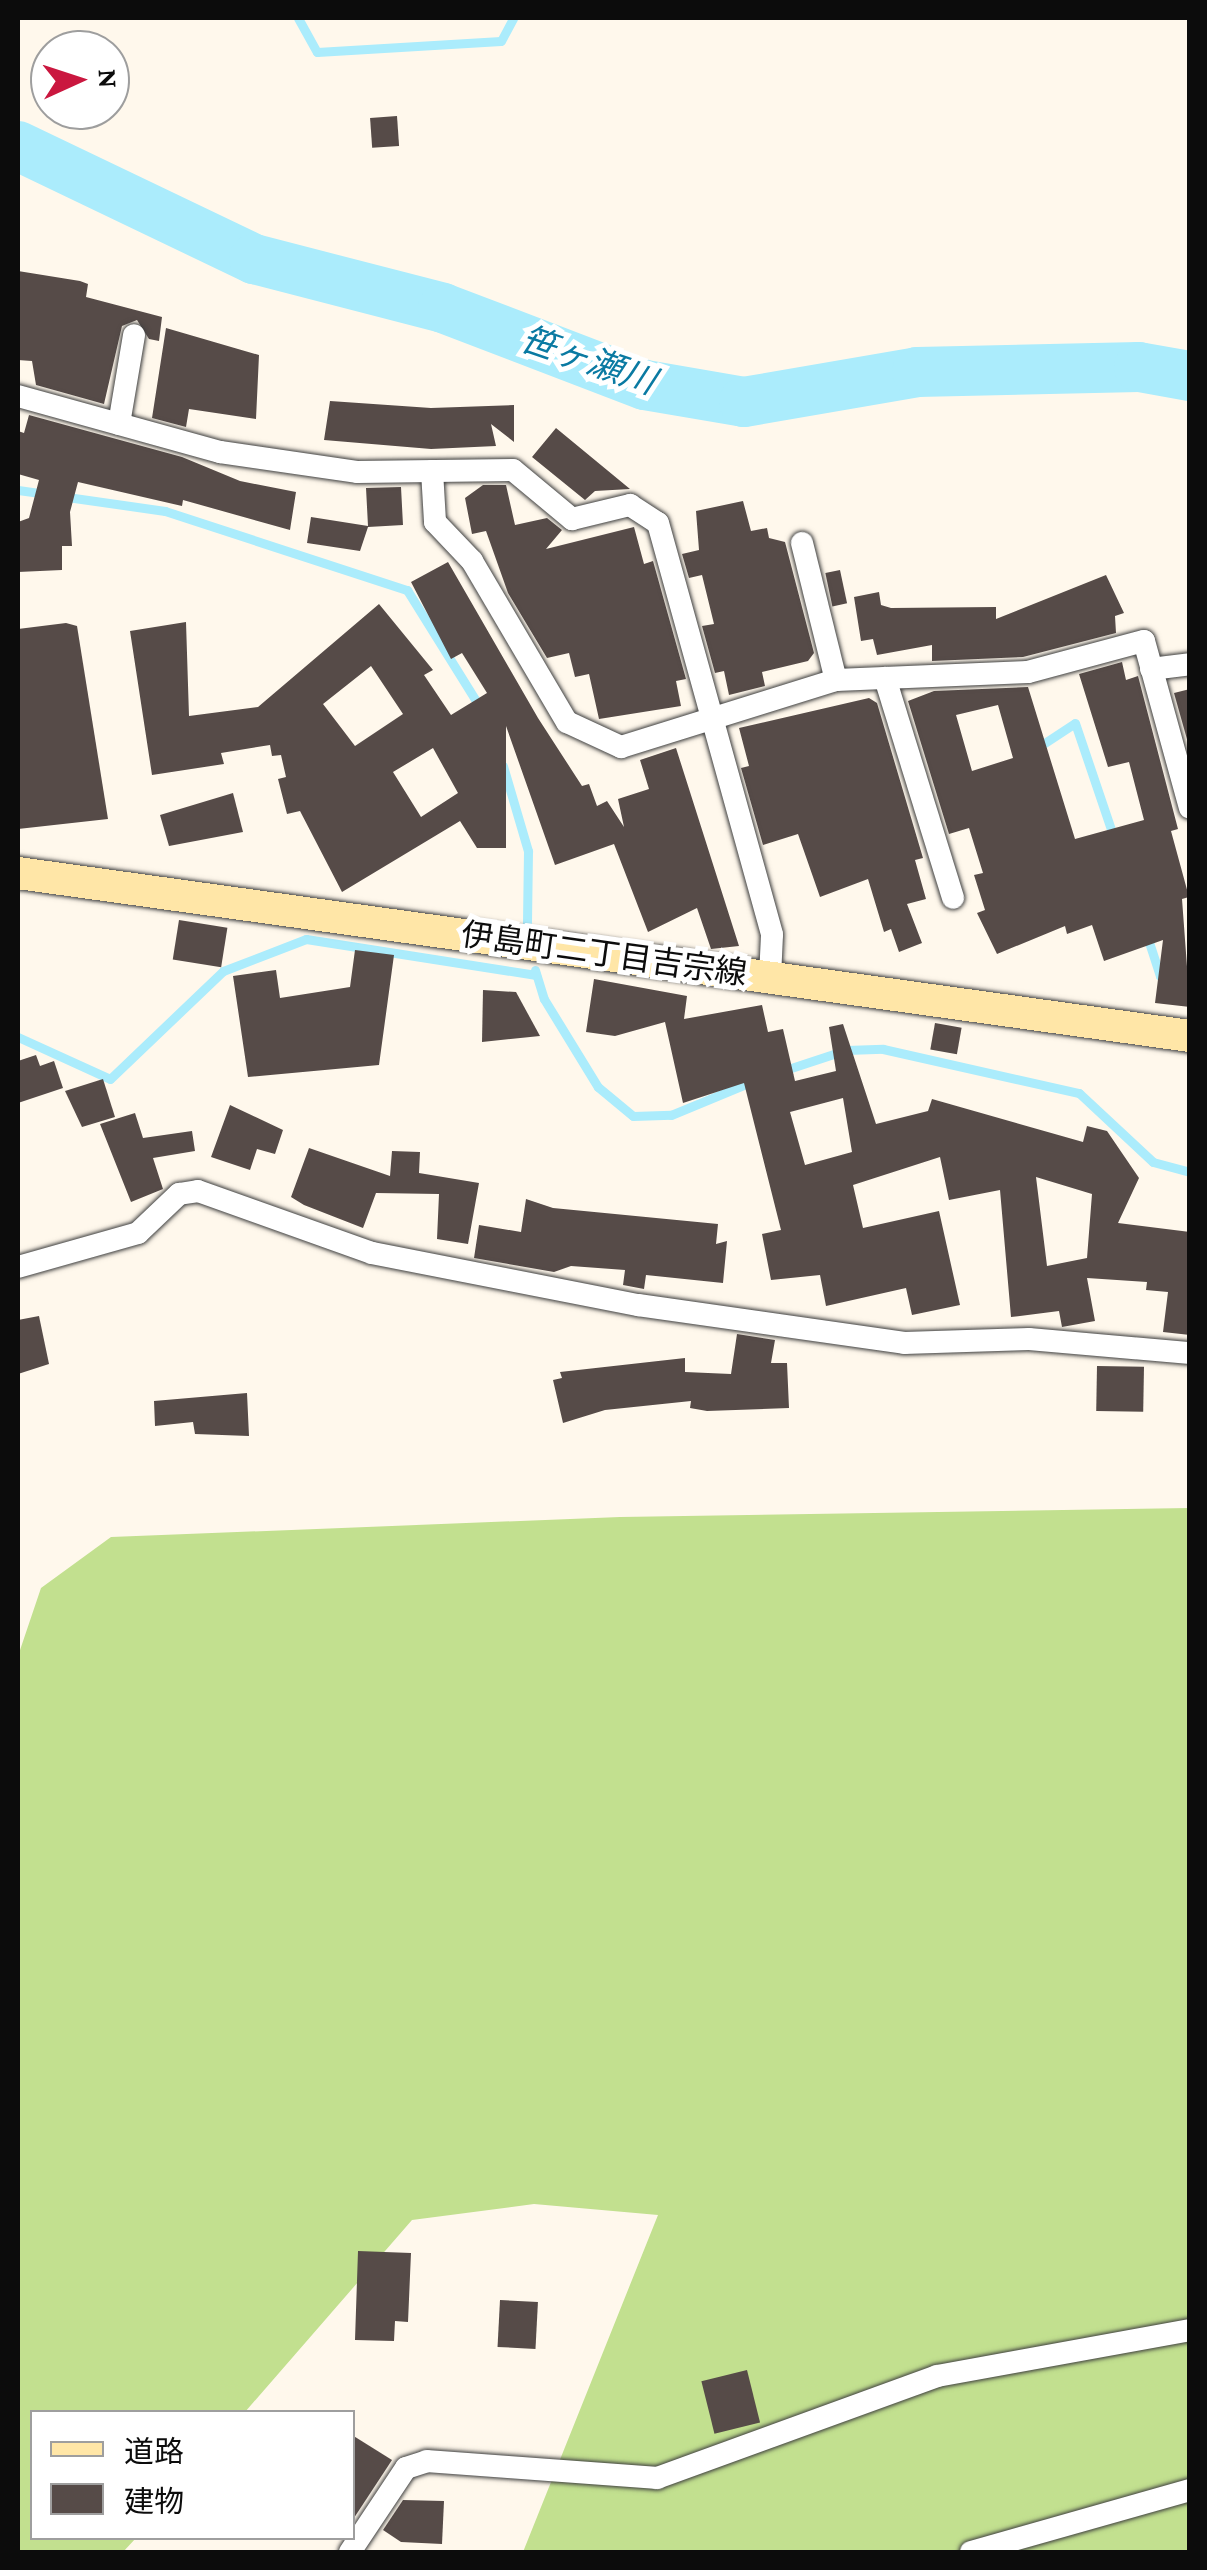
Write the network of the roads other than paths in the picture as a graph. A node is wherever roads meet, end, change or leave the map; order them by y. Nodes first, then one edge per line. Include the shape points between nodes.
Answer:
1 (134, 335) dead end
2 (18, 396) edge
3 (118, 424) junction
4 (432, 471) junction
5 (802, 542) dead end
6 (1190, 664) edge
7 (1151, 670) junction
8 (885, 678) junction
9 (836, 680) junction
10 (712, 720) junction
11 (1190, 808) edge
12 (18, 873) edge
13 (953, 898) dead end
14 (770, 977) junction
15 (1190, 1036) edge
16 (18, 1266) edge
17 (1190, 1353) edge
18 (1190, 2330) edge
19 (1190, 2490) edge
20 (350, 2552) edge
21 (971, 2552) edge

1 - 3 street
2 - 3 street
3 - 4 street via 220,452 358,472
4 - 10 street via 435,522 472,561 567,722 621,747
4 - 10 street via 513,470 572,520 630,506 658,523
5 - 9 street
6 - 7 street
7 - 8 street via 1144,641 1028,672
7 - 11 street
8 - 9 street
8 - 13 street
9 - 10 street
10 - 14 street via 772,935
12 - 14 street, 伊島町二丁目吉宗線
14 - 15 street, 伊島町二丁目吉宗線
16 - 17 street via 138,1233 179,1194 198,1191 372,1253 638,1305 904,1343 1028,1339
18 - 20 street via 937,2376 657,2478 427,2462 406,2468
19 - 21 street

